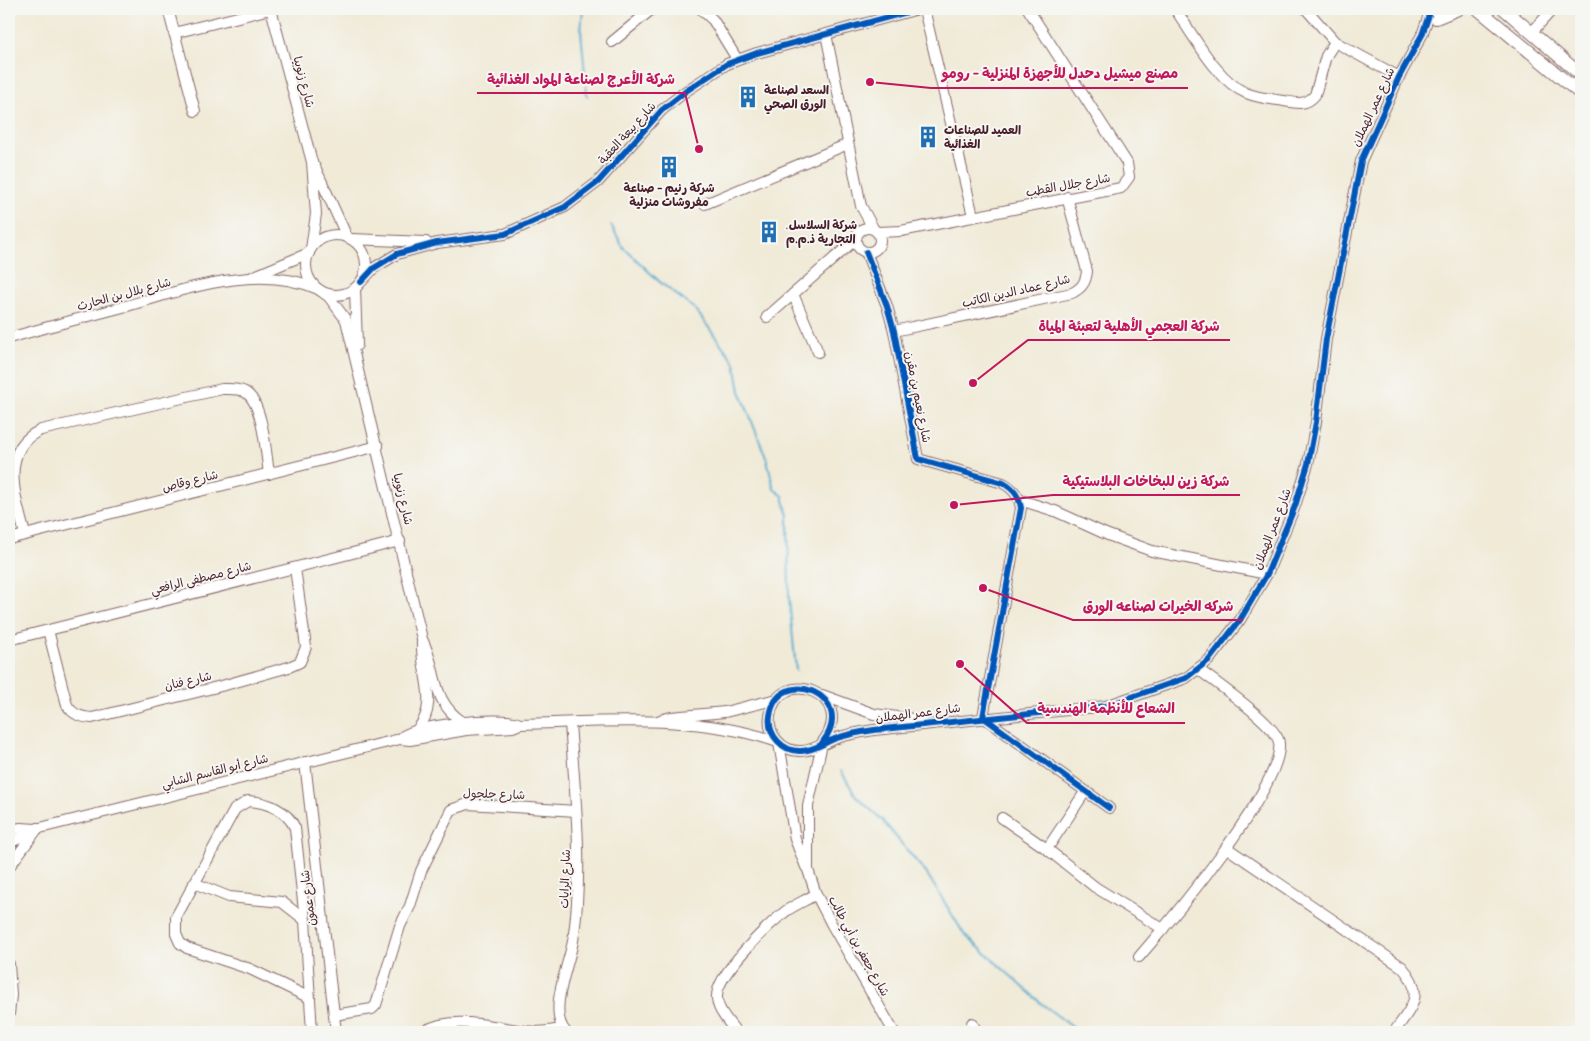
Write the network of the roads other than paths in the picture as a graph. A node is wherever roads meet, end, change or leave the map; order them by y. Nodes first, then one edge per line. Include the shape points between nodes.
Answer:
1 (168, 9) edge
2 (270, 9) edge
3 (652, 9) edge
4 (701, 9) edge
5 (918, 9) edge
6 (924, 9) edge
7 (1028, 9) edge
8 (1175, 9) edge
9 (1306, 9) edge
10 (1458, 9) edge
11 (1465, 9) edge
12 (1504, 9) edge
13 (1553, 9) edge
14 (1481, 11) edge
15 (1433, 12) edge
16 (1532, 32) junction
17 (174, 33) junction
18 (826, 34) junction
19 (612, 42) dead end
20 (1335, 42) junction
21 (737, 59) junction
22 (1581, 75) edge
23 (1399, 78) junction
24 (1581, 94) edge
25 (195, 111) dead end
26 (848, 144) junction
27 (312, 162) junction
28 (1068, 197) junction
29 (705, 204) dead end
30 (861, 206) junction
31 (973, 216) junction
32 (858, 235) junction
33 (349, 238) junction
34 (877, 238) junction
35 (437, 243) junction
36 (863, 250) junction
37 (310, 251) junction
38 (836, 258) junction
39 (287, 263) junction
40 (246, 279) junction
41 (285, 279) junction
42 (878, 282) junction
43 (358, 285) junction
44 (319, 290) junction
45 (793, 294) junction
46 (766, 317) dead end
47 (894, 331) junction
48 (9, 338) edge
49 (818, 352) dead end
50 (358, 366) junction
51 (378, 446) junction
52 (270, 474) junction
53 (1020, 500) junction
54 (25, 534) junction
55 (9, 539) edge
56 (400, 541) junction
57 (295, 568) junction
58 (1267, 574) junction
59 (48, 630) junction
60 (422, 639) junction
61 (9, 640) edge
62 (1198, 669) junction
63 (819, 694) junction
64 (776, 700) junction
65 (983, 717) junction
66 (658, 721) junction
67 (936, 722) junction
68 (464, 723) junction
69 (570, 723) junction
70 (520, 724) junction
71 (416, 731) junction
72 (400, 739) junction
73 (779, 742) junction
74 (822, 743) junction
75 (305, 762) junction
76 (1085, 792) junction
77 (1109, 808) dead end
78 (576, 811) junction
79 (1002, 818) dead end
80 (37, 829) junction
81 (9, 830) edge
82 (9, 843) edge
83 (1227, 848) junction
84 (1047, 849) junction
85 (9, 867) edge
86 (808, 870) junction
87 (194, 883) junction
88 (816, 894) junction
89 (305, 920) junction
90 (1163, 929) junction
91 (1139, 957) dead end
92 (9, 964) edge
93 (310, 998) junction
94 (9, 1014) edge
95 (334, 1015) junction
96 (564, 1031) edge
97 (312, 1032) edge
98 (336, 1032) edge
99 (423, 1032) edge
100 (736, 1032) edge
101 (894, 1032) edge
102 (1394, 1032) edge

1 - 17 street
2 - 17 street
2 - 27 street, شارع زنوبيا
3 - 19 street
4 - 21 street via 716,24
5 - 18 street, شارع بيعة العقبة
6 - 31 street
7 - 28 street, شارع جلال القطب via 1129,168 1127,181 1121,188
8 - 20 street via 1222,75 1238,89 1256,96 1300,104 1312,100 1326,56
9 - 20 street
10 - 15 main road
11 - 14 main road
12 - 16 main road
13 - 16 street
14 - 24 main road
15 - 23 street, شارع عمر الهملان
16 - 22 main road
17 - 25 street
18 - 21 street, شارع بيعة العقبة
18 - 26 street, شارع نعيم بن مقرن
20 - 23 street
21 - 35 street, شارع بيعة العقبة via 672,100 598,182 565,207 505,234
23 - 58 street, شارع عمر الهملان via 1361,161 1326,339 1308,464 1282,543
26 - 29 street
26 - 30 street, شارع نعيم بن مقرن
27 - 33 street, شارع زنوبيا
27 - 37 street, شارع زنوبيا via 316,214
28 - 31 street, شارع جلال القطب
28 - 47 street, شارع عماد الدين الكاتب via 1087,271 1078,290 1072,294
30 - 32 street, شارع نعيم بن مقرن
30 - 34 street, شارع نعيم بن مقرن
31 - 34 street, شارع جلال القطب
32 - 34 street via 866,228
32 - 36 street, شارع نعيم بن مقرن
32 - 38 street
33 - 35 street, شارع بيعة العقبة
33 - 37 street via 323,238
33 - 43 street via 364,254 366,263
34 - 36 street
34 - 42 street, شارع نعيم بن مقرن
35 - 43 street, شارع بيعة العقبة via 397,254 374,268
36 - 38 street
36 - 42 street, شارع نعيم بن مقرن
37 - 39 street, شارع بلال بن الحارث
37 - 44 street via 307,269
38 - 45 street
39 - 40 street, شارع بلال بن الحارث
39 - 41 street
40 - 41 street, شارع بلال بن الحارث
40 - 48 street, شارع بلال بن الحارث via 205,285
41 - 44 street, شارع بلال بن الحارث via 301,281
42 - 47 street, شارع نعيم بن مقرن
43 - 44 street via 338,295
43 - 50 street, شارع زنوبيا
44 - 50 street, شارع زنوبيا via 329,297 346,320
45 - 46 street
45 - 49 street
47 - 53 street, شارع نعيم بن مقرن via 918,459 1003,483
50 - 51 street, شارع زنوبيا
51 - 52 street, شارع وقاص
51 - 56 street, شارع زنوبيا
52 - 54 street, شارع وقاص
52 - 54 street via 258,410 247,392 238,389 222,389 41,430 26,435 14,446 9,458 9,473
53 - 58 street via 1055,510 1152,551
53 - 65 street
54 - 55 street, شارع وقاص
56 - 57 street, شارع مصطفى الرافعي
56 - 60 street, شارع زنوبيا
57 - 59 street, شارع مصطفى الرافعي
57 - 59 street, شارع فنان via 306,646 300,662 225,685 92,718 82,717 67,705
58 - 62 street, شارع عمر الهملان via 1240,620 1210,660
59 - 61 street, شارع مصطفى الرافعي
60 - 68 street, شارع زنوبيا via 441,699
60 - 71 street, شارع زنوبيا via 430,702 426,718
62 - 65 street, شارع عمر الهملان via 1186,678 1106,706
62 - 83 street via 1268,726 1278,740 1274,768
63 - 64 street via 810,689 792,689
63 - 67 street, شارع عمر الهملان via 874,714
63 - 74 street via 827,702 832,718 829,734
64 - 66 street, شارع أبو القاسم الشابي via 725,712
64 - 73 street via 769,721
65 - 67 street, شارع عمر الهملان
65 - 76 street
66 - 69 street, شارع أبو القاسم الشابي
66 - 73 street, شارع أبو القاسم الشابي via 725,727
67 - 74 street, شارع عمر الهملان via 856,733
68 - 70 street, شارع أبو القاسم الشابي via 510,721
68 - 71 street, شارع أبو القاسم الشابي
69 - 70 street, شارع أبو القاسم الشابي
69 - 78 street, شارع الرايات
70 - 72 street, شارع أبو القاسم الشابي
71 - 72 street, شارع أبو القاسم الشابي
72 - 75 street, شارع أبو القاسم الشابي
73 - 74 street via 800,751
73 - 86 street, شارع جعفر بن أبي طالب via 794,839
74 - 86 street, شارع جعفر بن أبي طالب via 808,806
75 - 80 street, شارع أبو القاسم الشابي
75 - 95 street, شارع عمون
76 - 77 street
76 - 84 street
78 - 95 street, شارع جلجول via 456,806 447,815 420,871 376,1005 372,1009
78 - 96 street, شارع الرايات via 580,867 572,942 557,1008
79 - 84 street
80 - 81 street, شارع أبو القاسم الشابي
80 - 82 street, شارع أبو القاسم الشابي
80 - 85 street
83 - 90 street
83 - 102 street via 1402,967 1412,978 1416,987 1415,998
84 - 90 street via 1095,887
86 - 88 street, شارع جعفر بن أبي طالب
87 - 89 street via 229,897 282,902
87 - 89 street via 235,809 248,801 272,806 292,820 295,828
87 - 93 street via 176,917 176,934 180,943 199,953 250,969
88 - 100 street via 786,911 723,977 716,996
88 - 101 street, شارع جعفر بن أبي طالب
89 - 93 street
90 - 91 street
92 - 94 street
93 - 97 street
95 - 98 street, شارع عمون
96 - 99 street via 534,1032 460,1023 430,1027

